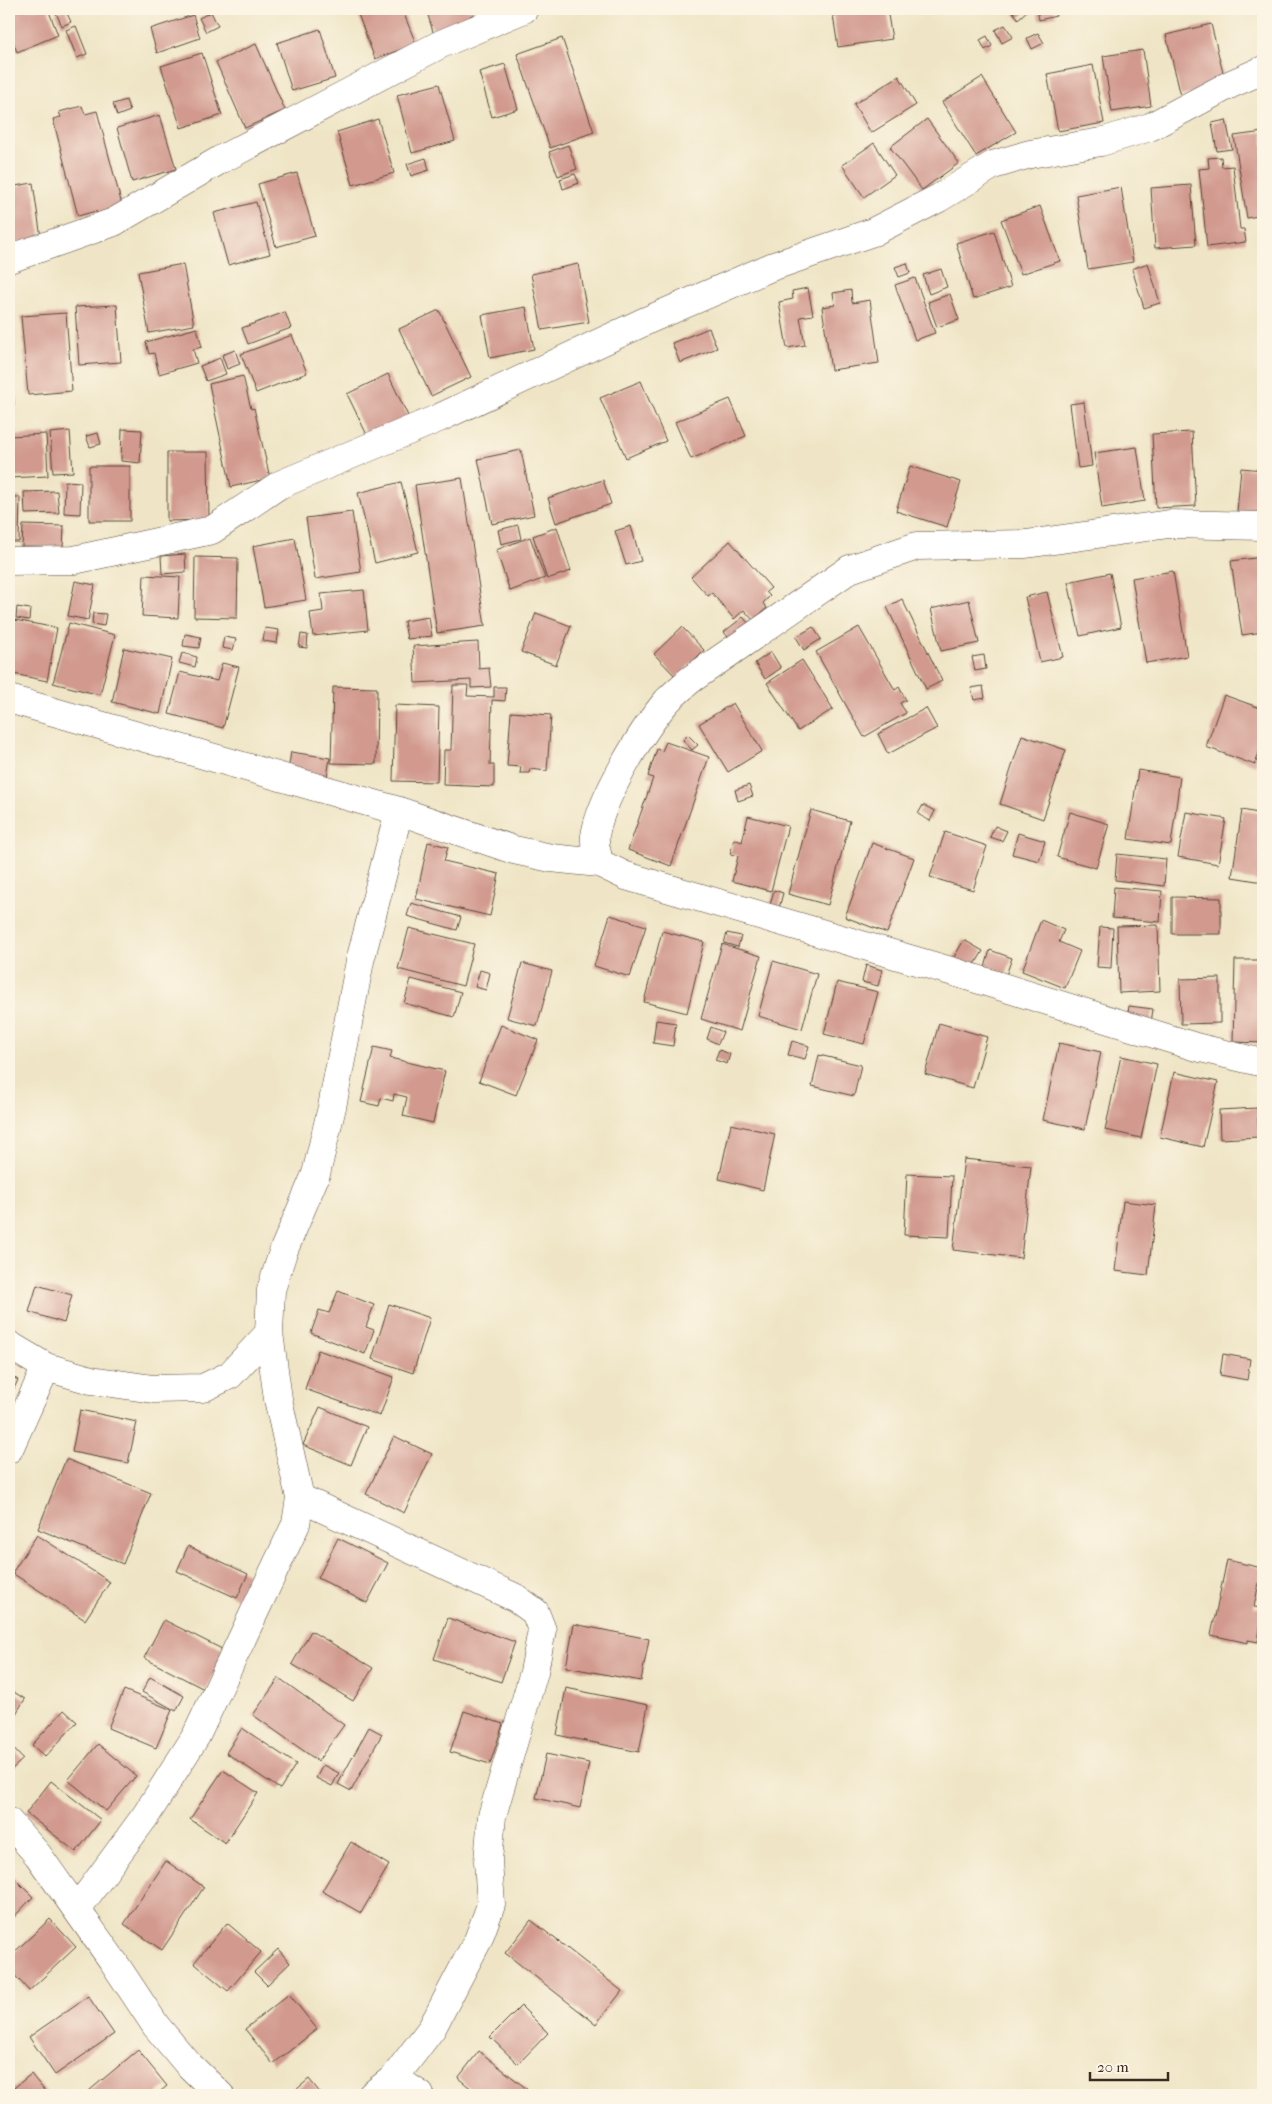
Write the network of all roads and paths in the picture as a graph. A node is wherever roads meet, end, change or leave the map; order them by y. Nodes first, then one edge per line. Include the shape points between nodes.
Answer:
1 (524, 9) edge
2 (1263, 70) edge
3 (9, 259) edge
4 (1263, 526) edge
5 (9, 561) edge
6 (9, 699) edge
7 (399, 811) junction
8 (597, 851) junction
9 (1263, 1063) edge
10 (269, 1333) junction
11 (9, 1345) edge
12 (46, 1367) junction
13 (9, 1450) edge
14 (300, 1498) junction
15 (9, 1822) edge
16 (76, 1909) junction
17 (394, 2078) junction
18 (220, 2095) edge
19 (372, 2095) edge
20 (420, 2095) edge

1 - 3 street via 441,44 220,160 114,222
2 - 5 street via 1150,127 1101,142 1030,154 993,165 874,232 771,267 648,320 439,418 280,485 212,530 74,560
4 - 8 street via 1169,524 1026,544 917,546 850,568 690,680 668,700 647,728 600,816
6 - 7 street
7 - 8 street via 514,850 551,858
7 - 10 street via 360,961 316,1174 283,1252 271,1290
8 - 9 street via 626,876 1196,1047
10 - 12 street via 230,1375 203,1388 153,1389 91,1380
10 - 14 street via 278,1399
11 - 12 street
12 - 13 street
14 - 16 street via 296,1524 196,1736 146,1815
14 - 17 street via 516,1598 535,1612 542,1630 534,1672 492,1816 488,1861 491,1905 478,1940 432,2028
15 - 16 street via 38,1855
16 - 18 street via 156,2026
17 - 19 street
17 - 20 street

